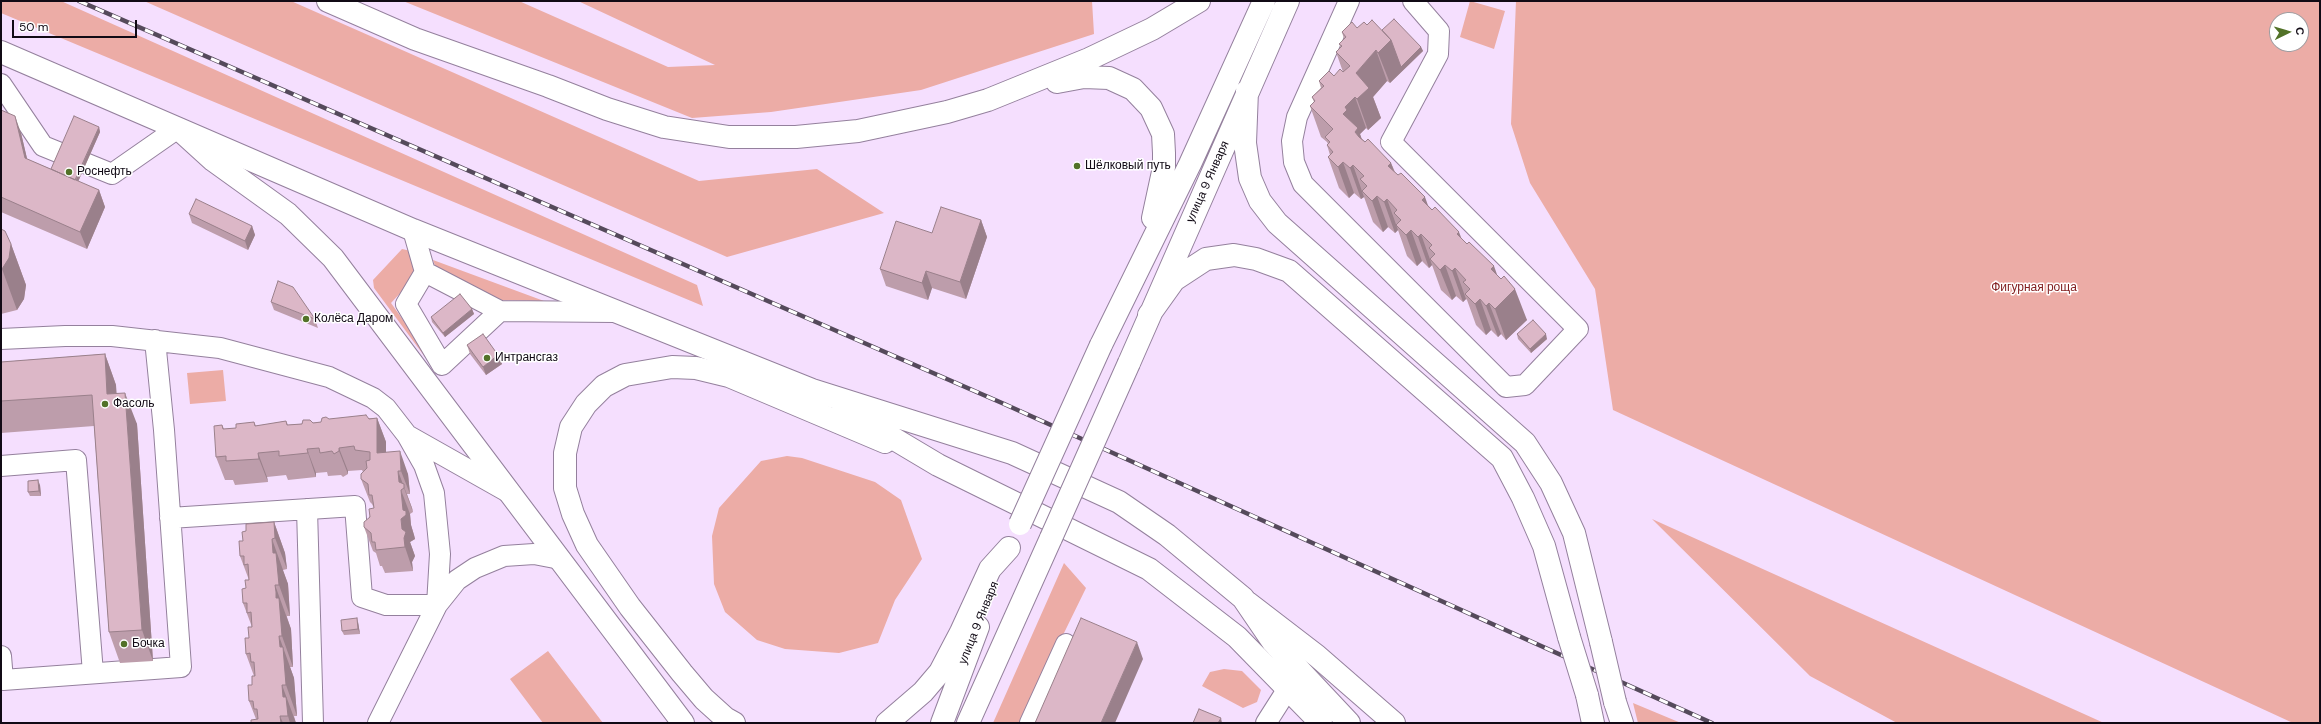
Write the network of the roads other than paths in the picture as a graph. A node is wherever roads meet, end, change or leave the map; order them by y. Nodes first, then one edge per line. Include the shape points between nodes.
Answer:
1 (328, 1) edge
2 (1199, 1) edge
3 (1264, 1) edge
4 (1288, 1) edge
5 (1348, 1) edge
6 (1413, 1) edge
7 (1, 52) edge
8 (1, 84) edge
9 (1247, 91) junction
10 (988, 100) junction
11 (178, 128) junction
12 (413, 230) junction
13 (1139, 266) junction
14 (425, 272) junction
15 (500, 311) junction
16 (619, 312) junction
17 (1149, 316) junction
18 (1, 339) edge
19 (155, 340) junction
20 (442, 365) junction
21 (812, 390) junction
22 (438, 395) junction
23 (407, 435) junction
24 (938, 465) junction
25 (1, 466) edge
26 (511, 493) junction
27 (307, 510) junction
28 (170, 518) junction
29 (1009, 548) junction
30 (560, 559) junction
31 (1243, 598) junction
32 (437, 605) junction
33 (1066, 644) dead end
34 (1, 656) edge
35 (93, 673) junction
36 (2, 681) edge
37 (1287, 690) junction
38 (313, 723) edge
39 (378, 723) edge
40 (683, 723) edge
41 (734, 723) edge
42 (887, 723) edge
43 (942, 723) edge
44 (968, 723) edge
45 (1030, 723) edge
46 (1266, 723) edge
47 (1321, 723) edge
48 (1349, 723) edge
49 (1394, 723) edge
50 (1593, 723) edge
51 (1622, 723) edge

1 - 10 main road via 415,39 607,109 694,132 729,137 796,137 858,130 947,112
2 - 10 main road via 1129,40 1046,78
3 - 13 main road, улица 9 Января via 1190,164
4 - 9 main road, улица 9 Января
5 - 6 lane via 1297,117 1292,141 1294,162 1303,184 1506,387 1525,385 1578,329 1391,142 1438,54 1439,31
7 - 11 main road
8 - 11 lane via 43,146 112,174
9 - 17 main road, улица 9 Января
9 - 51 main road, bridge via 1245,143 1250,178 1260,201 1277,223 1525,443 1551,483 1574,533
10 - 13 main road via 1084,76 1109,78 1123,83 1141,96 1158,120 1163,134 1164,167 1159,196
11 - 12 main road
11 - 22 main road via 212,160 288,214 333,258
12 - 14 lane
12 - 16 main road
13 - 29 main road, улица 9 Января, bridge
14 - 15 lane
14 - 20 lane via 406,304
15 - 16 lane
15 - 20 lane
16 - 21 main road
17 - 44 main road, улица 9 Января, bridge
17 - 50 main road, bridge via 1174,280 1206,259 1234,255 1256,259 1289,272 1502,458 1544,546
18 - 19 lane via 65,336
19 - 23 lane via 220,348 329,377 373,398 386,408
19 - 28 lane
20 - 22 lane
21 - 24 main road
21 - 31 main road via 1012,453 1119,502 1167,535
22 - 26 main road
23 - 26 lane
23 - 32 lane via 424,465 434,493 440,554
24 - 37 main road via 1149,569 1237,637
24 - 41 main road via 729,376 696,368 672,367 625,375 604,386 586,404 571,427 565,453 565,488 572,514 591,550 630,606 704,699
25 - 35 lane via 76,460
26 - 30 main road
27 - 28 lane
27 - 32 lane via 355,506 362,597 386,605
27 - 38 lane
28 - 35 lane via 181,667
29 - 42 main road via 990,569 940,672 923,692
29 - 43 main road, улица 9 Января
30 - 32 lane via 534,554 504,556 475,568 457,580
30 - 40 main road
31 - 48 main road via 1273,642
31 - 49 main road via 1317,656
32 - 39 lane
33 - 45 lane
34 - 36 lane
35 - 36 lane
37 - 46 lane
37 - 47 main road

